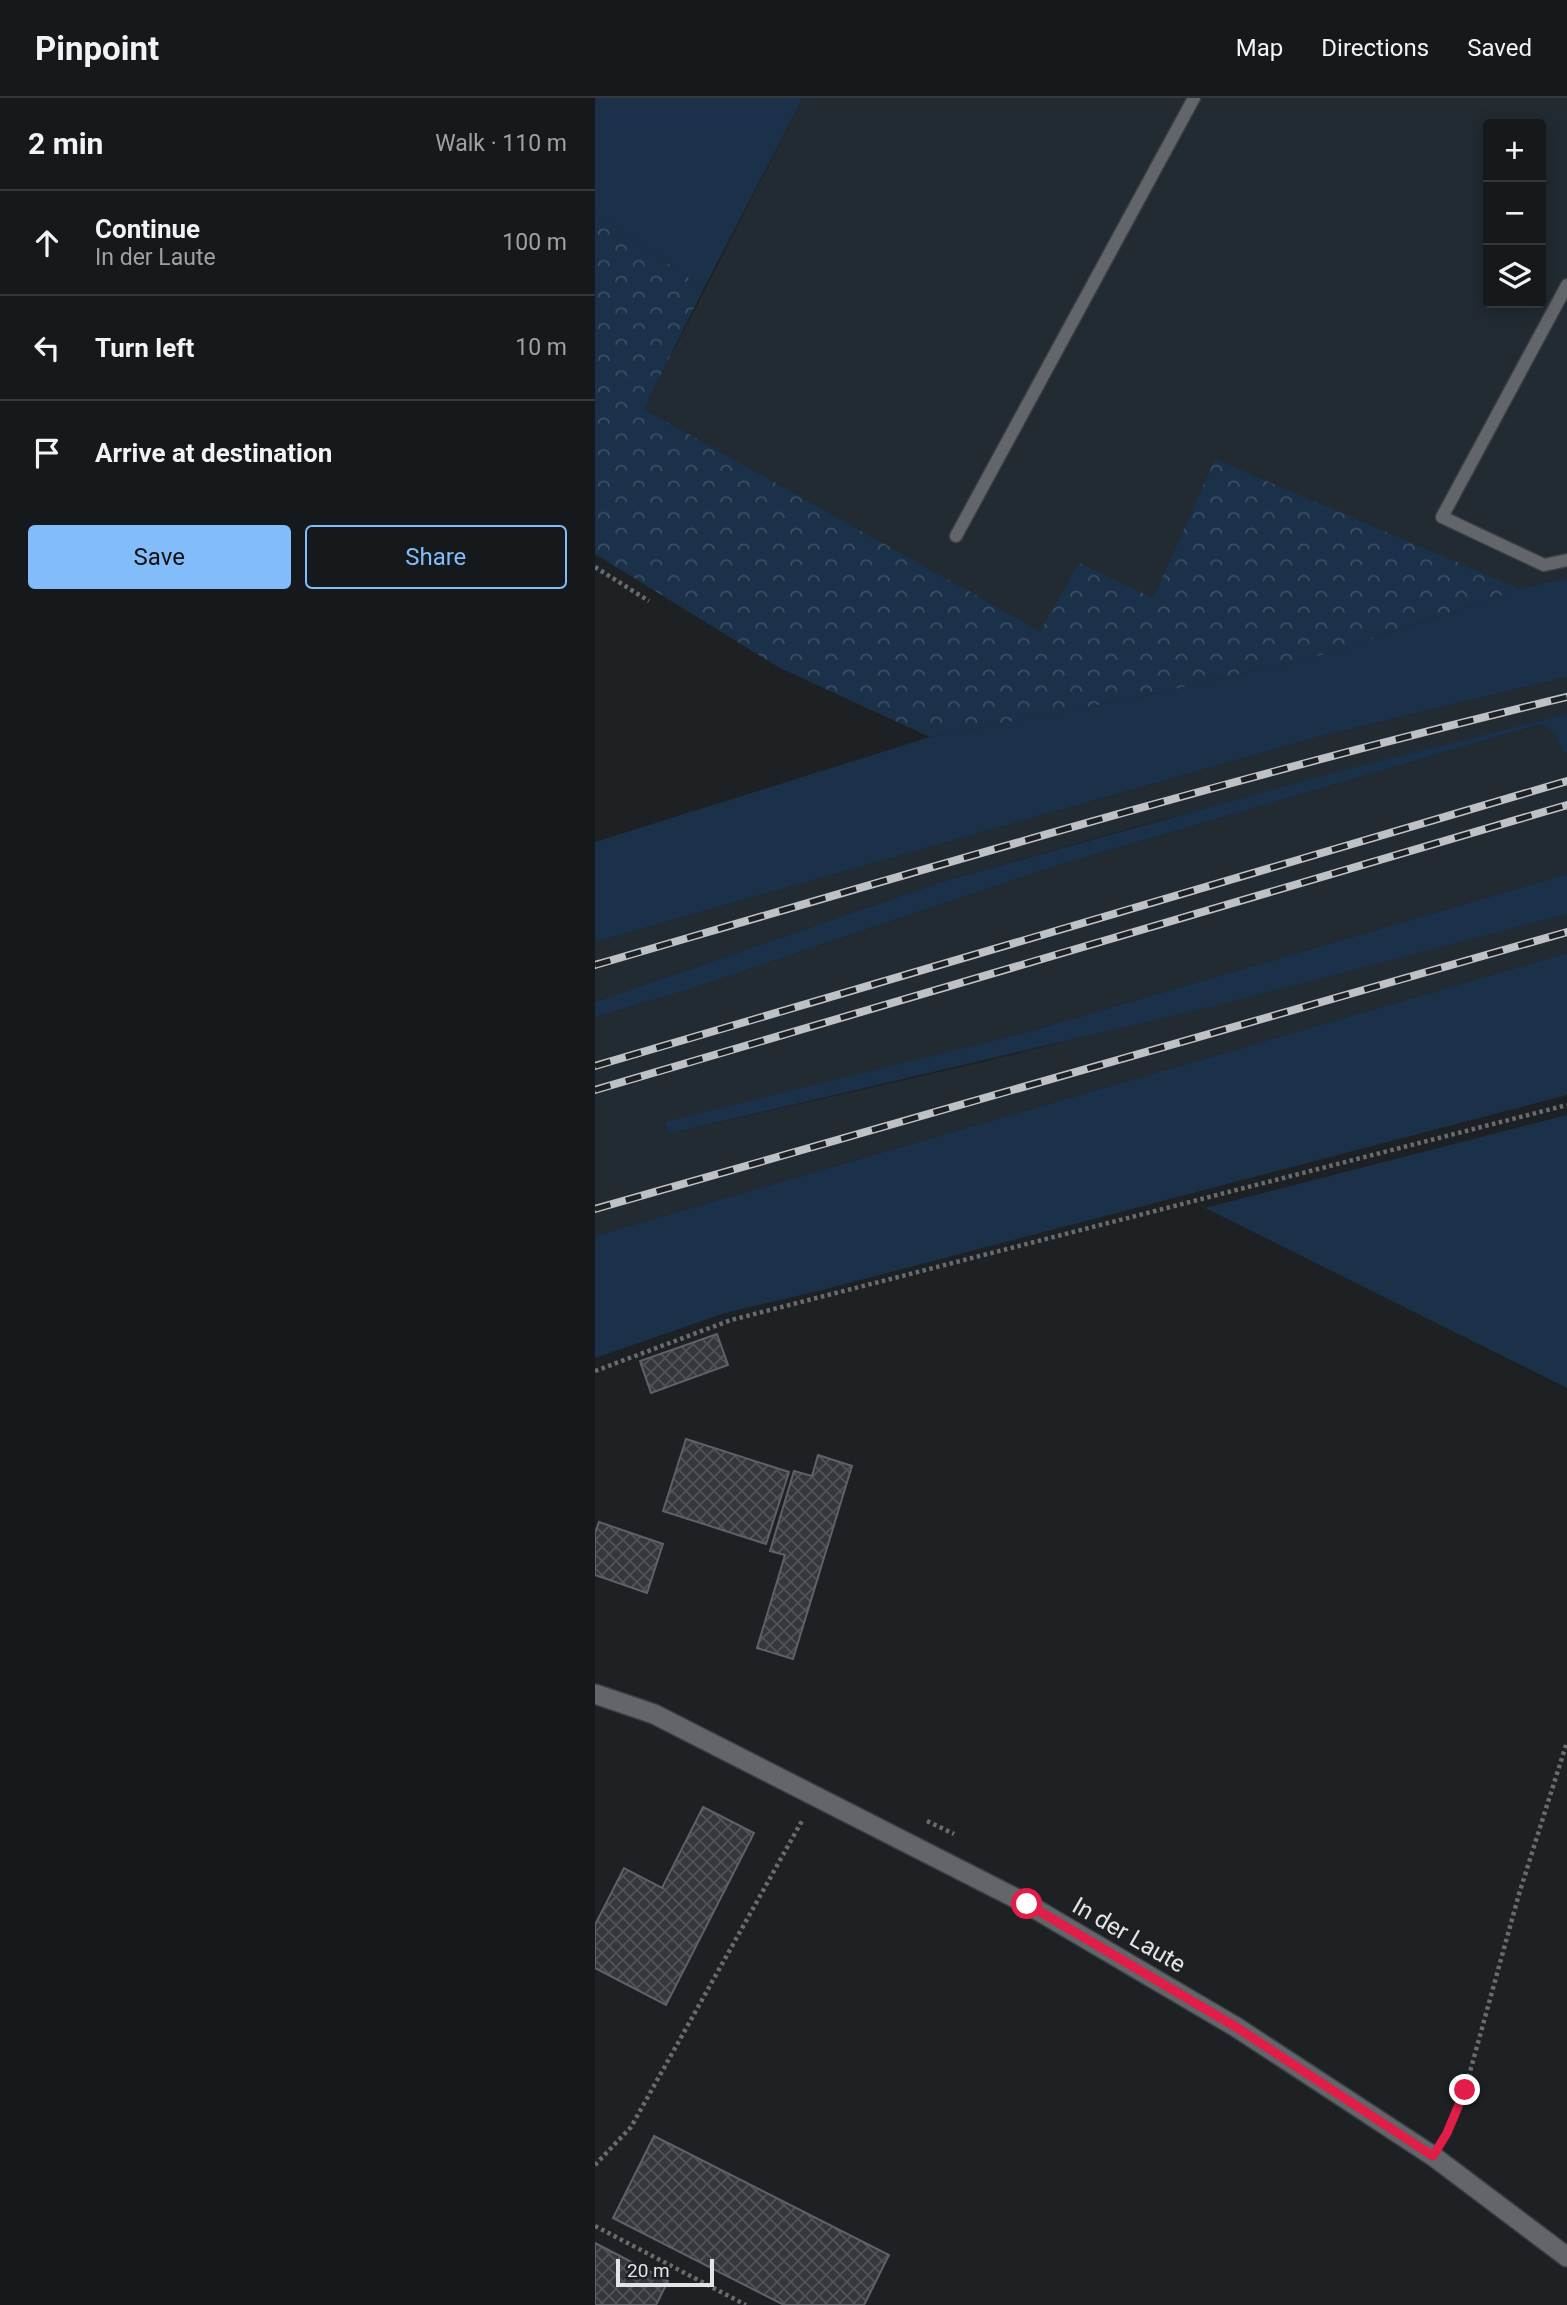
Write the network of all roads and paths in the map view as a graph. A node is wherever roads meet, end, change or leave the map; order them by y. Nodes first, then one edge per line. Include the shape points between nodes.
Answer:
1 (1194, 98) edge
2 (1567, 285) edge
3 (956, 537) dead end
4 (1567, 560) edge
5 (595, 567) edge
6 (649, 601) dead end
7 (1567, 1105) edge
8 (595, 1371) edge
9 (595, 1694) edge
10 (1567, 1742) edge
11 (816, 1796) junction
12 (1433, 2156) junction
13 (595, 2165) edge
14 (595, 2226) edge
15 (1567, 2258) edge
16 (746, 2305) edge

1 - 3 lane
2 - 4 lane via 1442,517 1544,565
5 - 6 path
7 - 8 path via 731,1320
9 - 11 street, In der Laute via 654,1714
10 - 12 path via 1465,2090
11 - 12 street, In der Laute via 1039,1911 1236,2027
11 - 13 path via 631,2127
12 - 15 street, In der Laute
14 - 16 path

